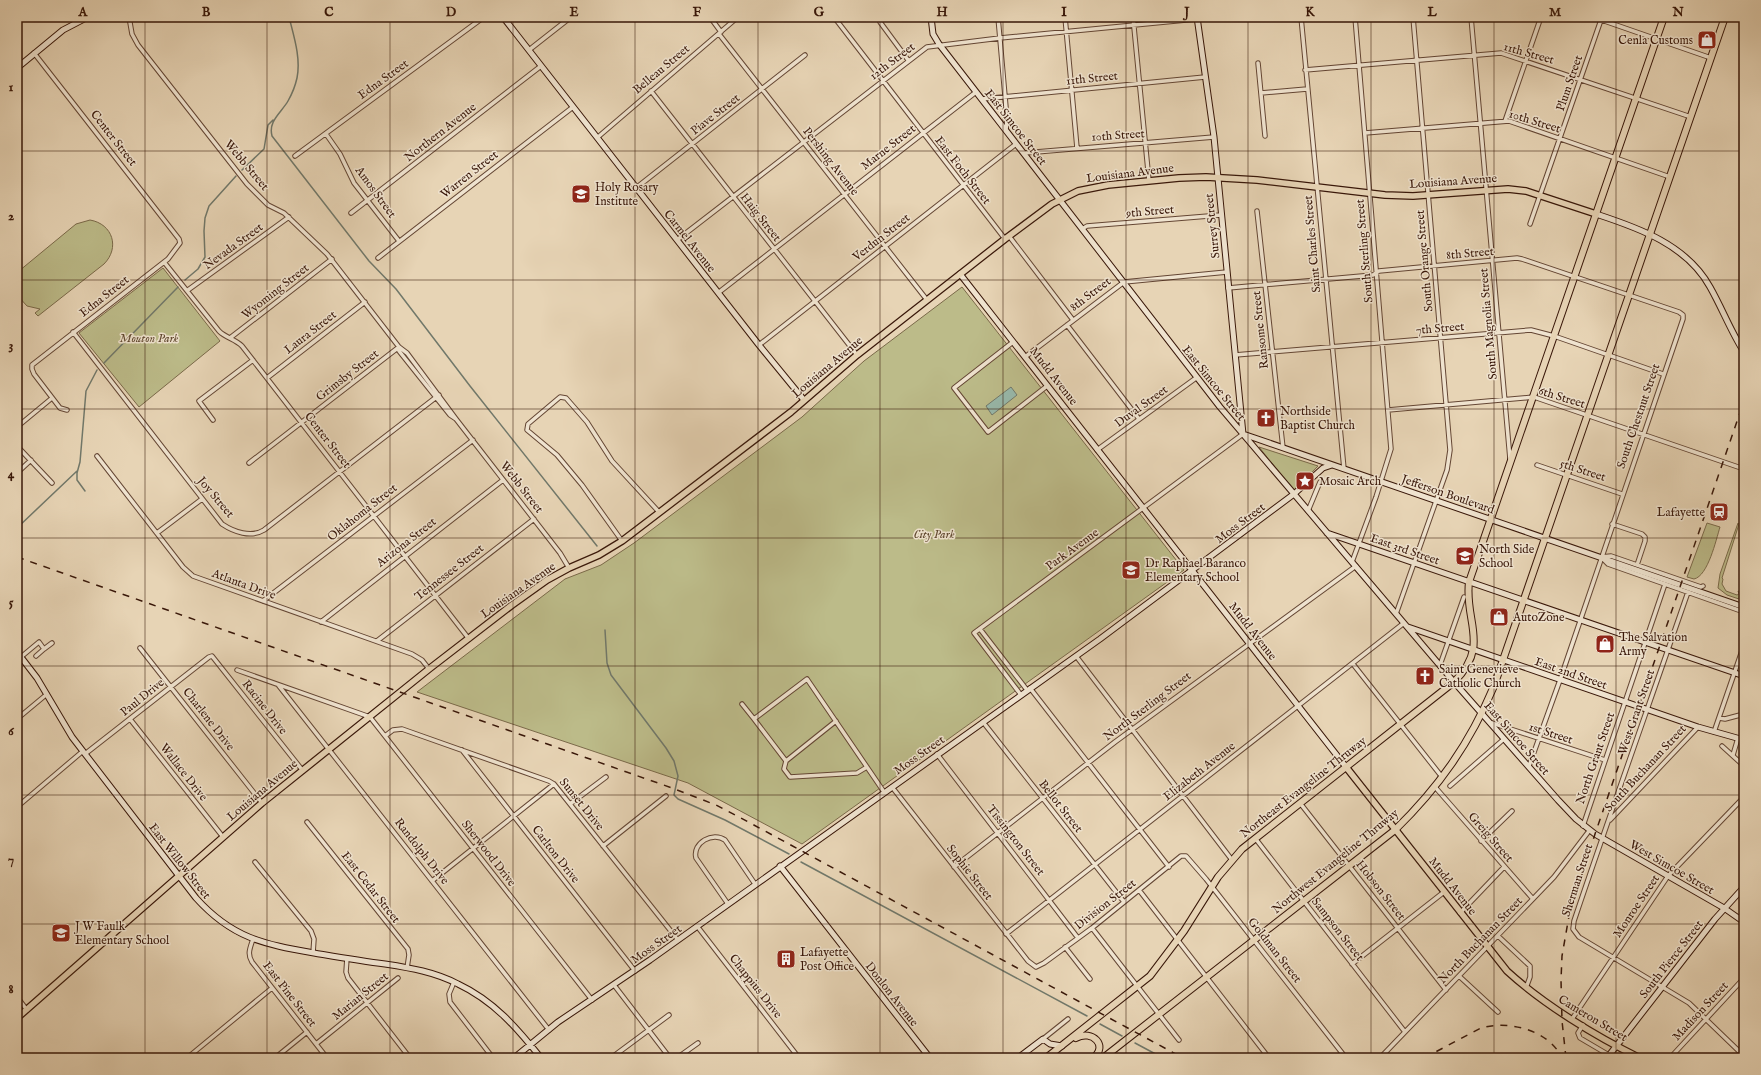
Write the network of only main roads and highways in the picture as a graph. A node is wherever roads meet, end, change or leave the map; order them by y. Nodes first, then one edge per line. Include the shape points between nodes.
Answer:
1 (1664, 17) edge
2 (1725, 17) edge
3 (1596, 214) junction
4 (1346, 767) junction
5 (1395, 830) junction
6 (1536, 995) joint
7 (17, 1018) edge
8 (1062, 1046) junction
9 (1046, 1058) edge
10 (1094, 1058) edge
11 (1103, 1058) edge
12 (1640, 1058) edge

1 - 3 highway, Northeast Evangeline Thruway
2 - 5 highway, Northwest Evangeline Thruway via 1546,538 1482,713 1467,742 1435,788
3 - 4 highway, Northeast Evangeline Thruway via 1469,582 1468,597 1474,634 1473,650 1468,664 1454,682
3 - 7 main road, Louisiana Avenue via 1521,190 1400,196 1217,177 1179,178 1095,187 1078,191 1060,200 960,274 804,400 622,541 537,586 429,669 262,803
4 - 5 main road, Mudd Avenue
4 - 8 highway, Northeast Evangeline Thruway via 1255,838 1232,860 1212,886 1178,940 1150,976
5 - 6 main road, Mudd Avenue via 1507,971
5 - 11 highway, Northwest Evangeline Thruway
6 - 12 main road, Cameron Street
8 - 9 highway, Northeast Evangeline Thruway
8 - 10 highway via 1080,1035 1089,1035 1099,1043 1099,1052

